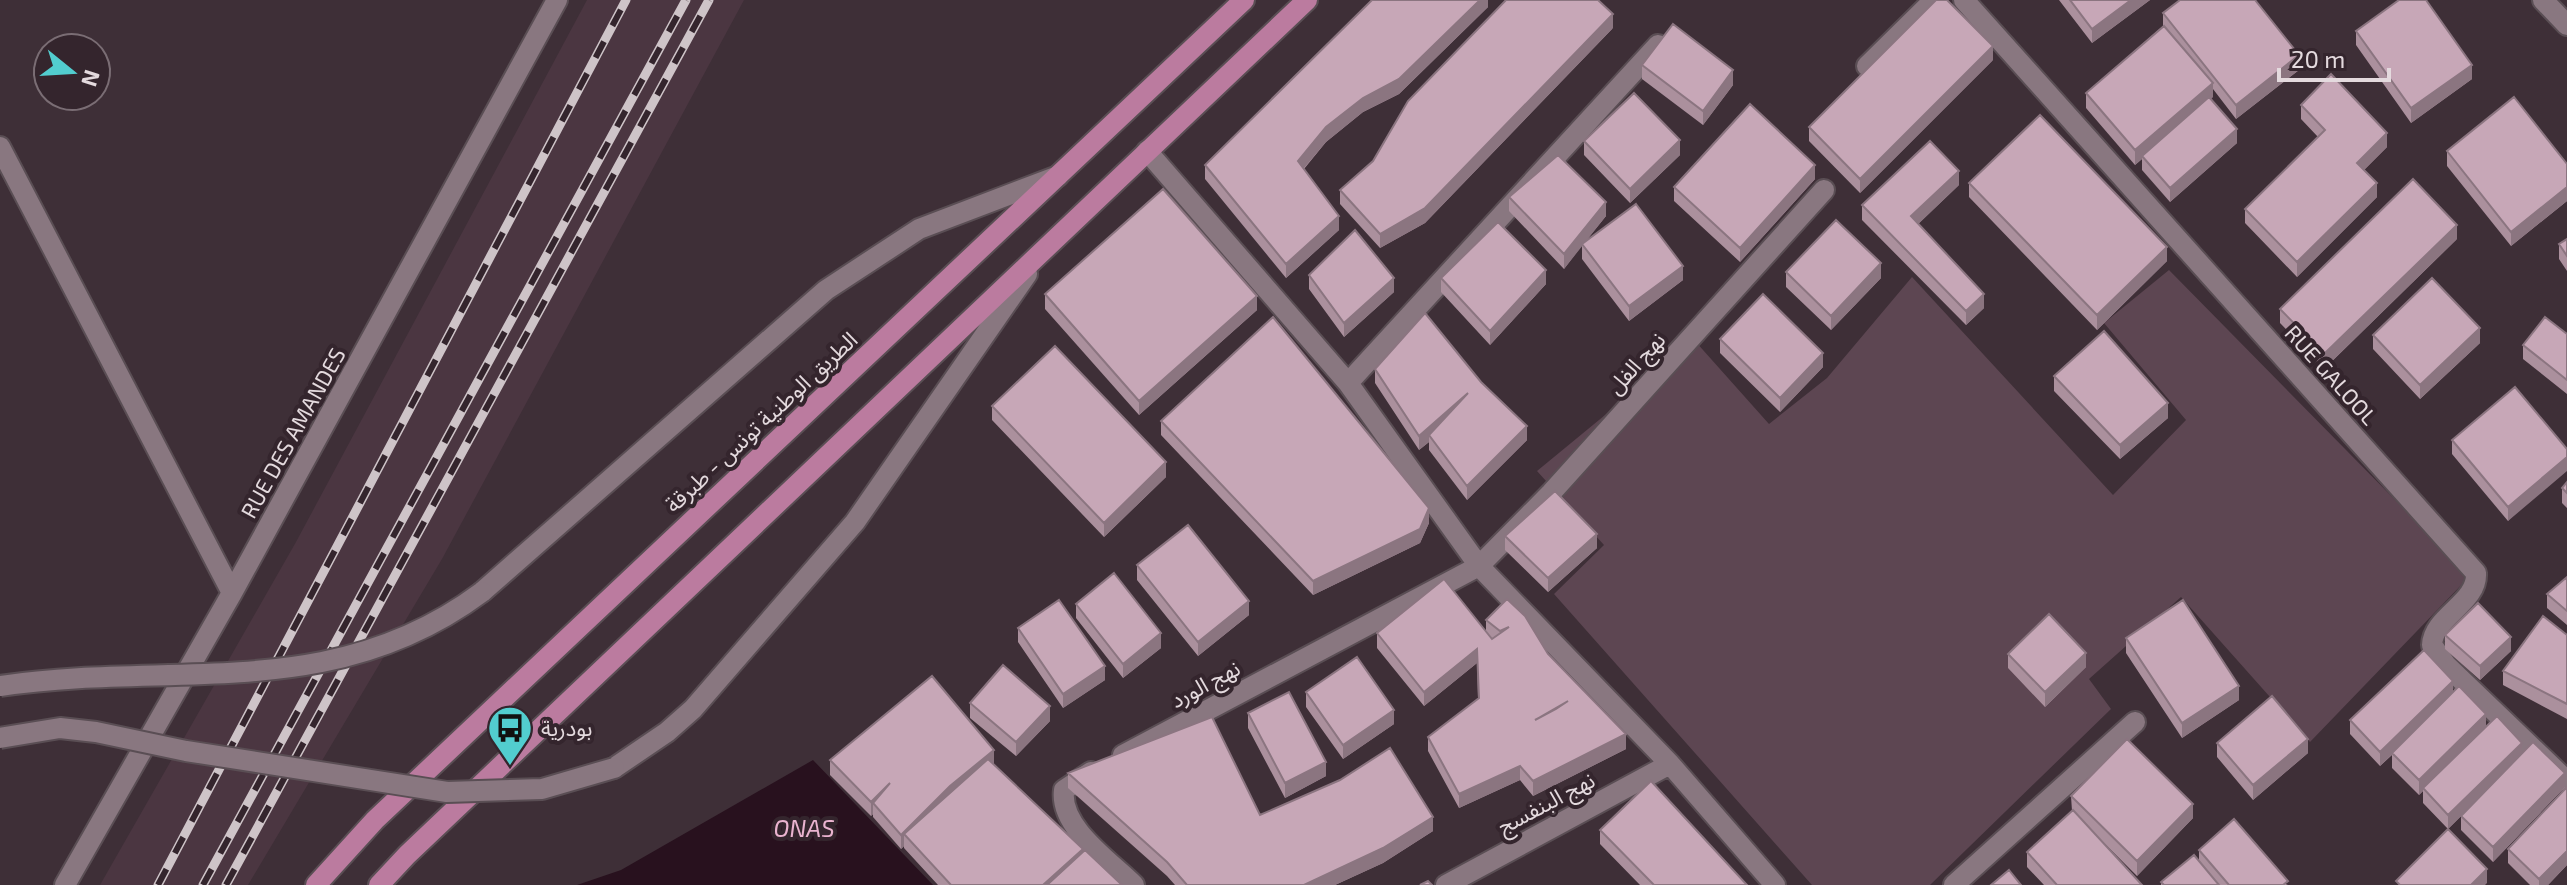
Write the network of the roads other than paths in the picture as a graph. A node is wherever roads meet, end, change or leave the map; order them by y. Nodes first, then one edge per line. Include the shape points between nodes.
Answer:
1 (557, 0) edge
2 (1244, 0) edge
3 (1307, 0) edge
4 (1934, 0) edge
5 (1964, 0) edge
6 (2543, 0) edge
7 (2567, 25) edge
8 (1658, 45) edge
9 (1867, 66) edge
10 (0, 147) edge
11 (1147, 151) junction
12 (1058, 176) junction
13 (1824, 190) dead end
14 (1053, 240) junction
15 (1348, 383) junction
16 (1479, 566) junction
17 (232, 593) junction
18 (0, 686) edge
19 (2135, 722) dead end
20 (0, 738) edge
21 (1670, 764) junction
22 (2567, 781) edge
23 (65, 885) edge
24 (316, 885) edge
25 (379, 885) edge
26 (1134, 885) edge
27 (1446, 885) edge
28 (1775, 885) edge
29 (1954, 885) edge

1 - 17 street, RUE DES AMANDES
2 - 12 main road, الطريق الوطنية تونس - طبرقة
3 - 11 main road
4 - 9 street
5 - 22 street, RUE GALOOL via 2476,573 2475,584 2437,630 2432,645 2446,665
6 - 7 street
8 - 15 street
10 - 17 street
11 - 14 main road
11 - 15 street
12 - 18 street, bridge via 919,229 826,290 482,592 423,629 342,659 244,675 42,680
12 - 24 main road, الطريق الوطنية تونس - طبرقة via 375,820
13 - 16 street, نهج الفل
14 - 20 street, bridge via 855,522 693,709 614,768 542,789 447,792 96,732 47,729
14 - 25 main road
15 - 16 street
16 - 21 street
16 - 26 street, نهج الورد via 1072,782 1064,790 1068,818
17 - 23 street, RUE DES AMANDES
19 - 29 street
21 - 27 street, نهج البنفسج
21 - 28 street

